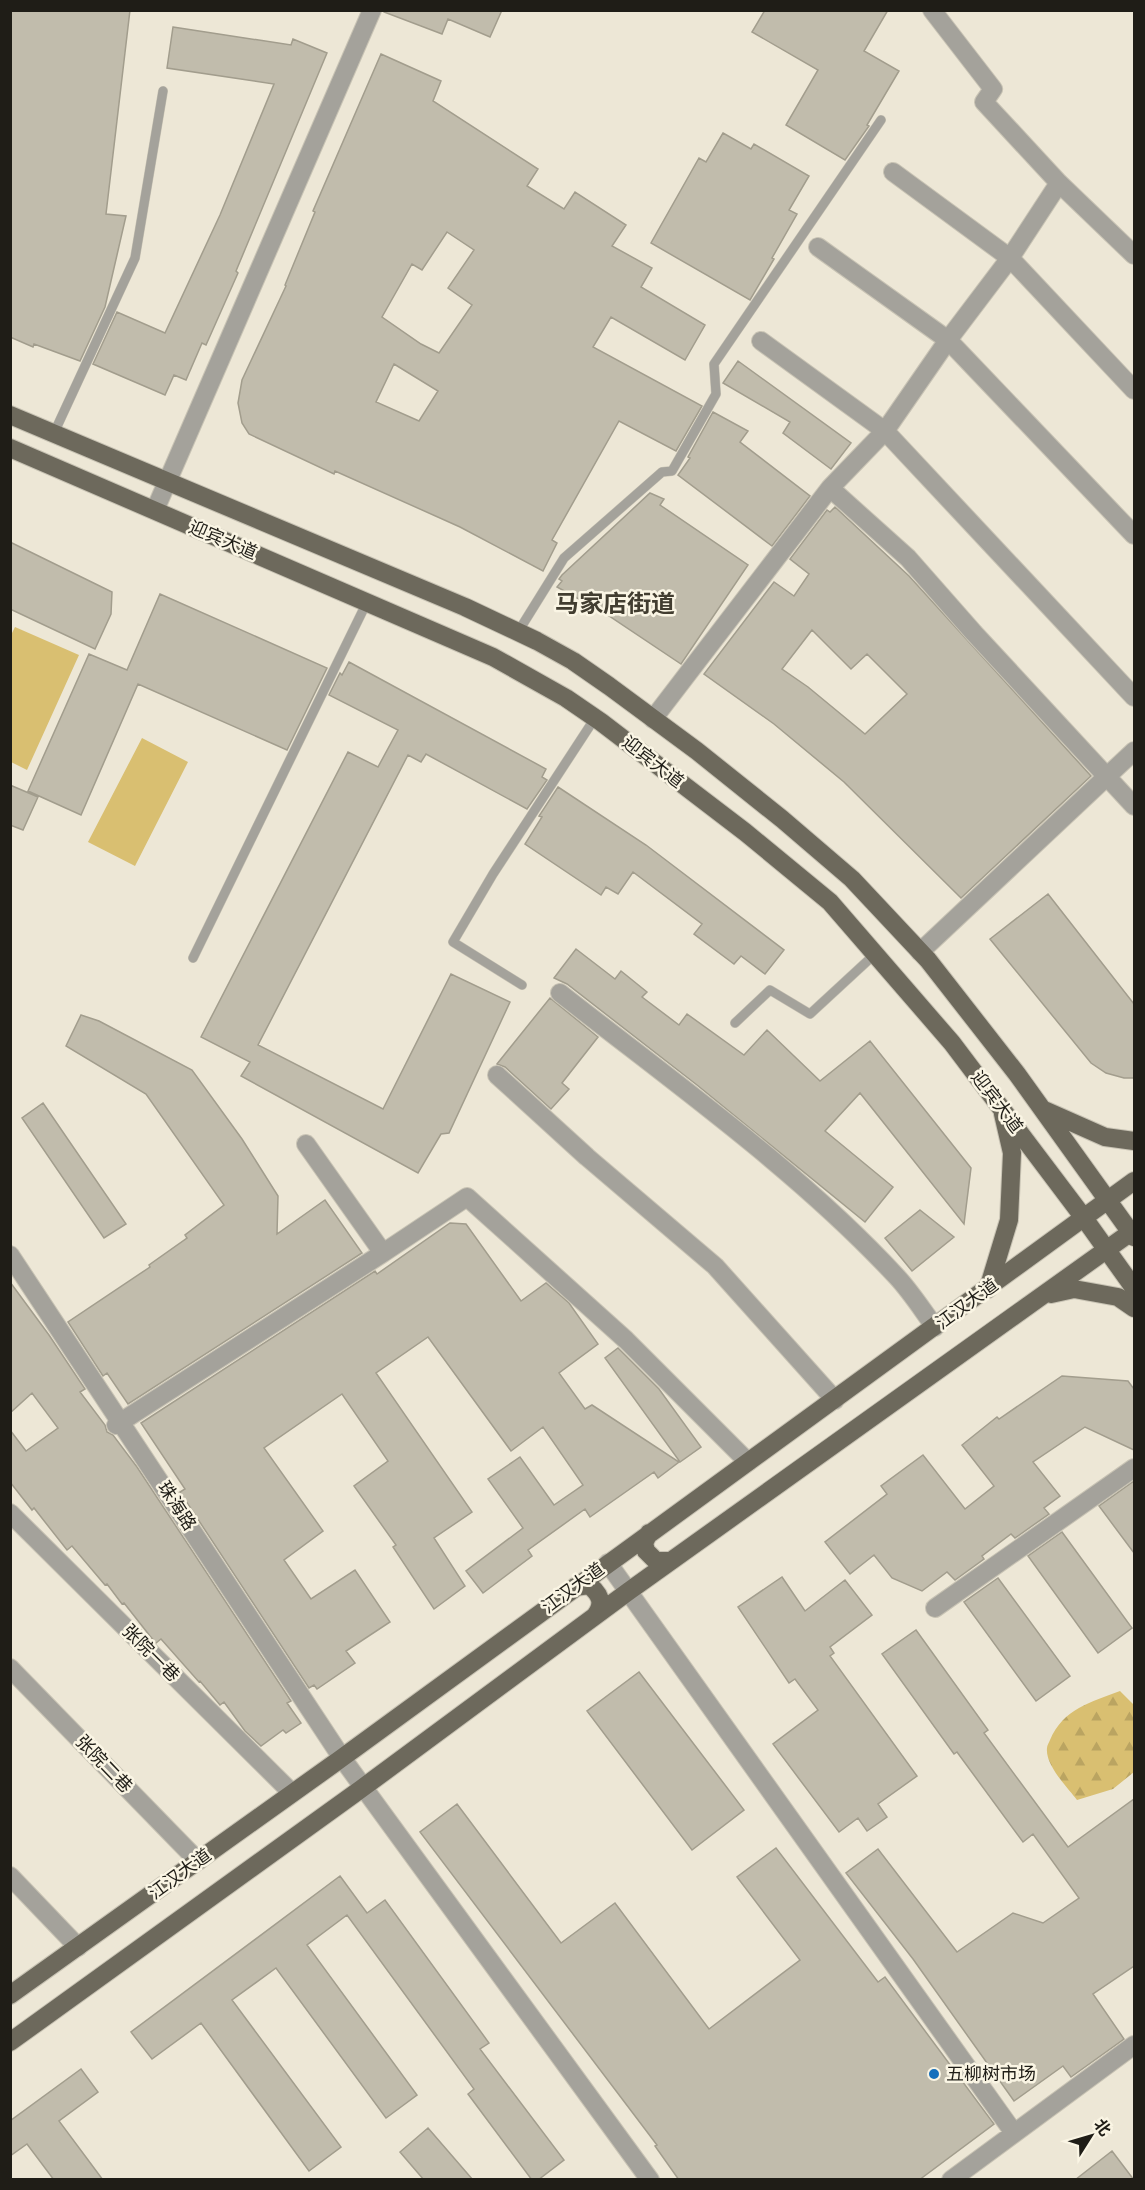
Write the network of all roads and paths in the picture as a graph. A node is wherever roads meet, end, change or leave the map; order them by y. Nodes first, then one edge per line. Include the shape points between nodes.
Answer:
1 (372, 10) edge
2 (932, 10) edge
3 (164, 91) dead end
4 (881, 120) dead end
5 (892, 172) dead end
6 (1059, 183) junction
7 (818, 247) dead end
8 (1134, 255) edge
9 (1010, 258) junction
10 (948, 340) junction
11 (761, 341) dead end
12 (1134, 390) edge
13 (10, 415) edge
14 (885, 431) junction
15 (54, 433) junction
16 (10, 448) edge
17 (168, 481) junction
18 (830, 488) junction
19 (154, 510) junction
20 (1134, 535) edge
21 (367, 602) junction
22 (518, 632) junction
23 (1134, 697) edge
24 (595, 718) junction
25 (653, 719) junction
26 (1134, 751) edge
27 (1106, 777) junction
28 (1134, 806) edge
29 (920, 952) junction
30 (875, 954) junction
31 (193, 958) dead end
32 (522, 985) dead end
33 (560, 993) dead end
34 (735, 1023) dead end
35 (497, 1075) dead end
36 (1043, 1109) junction
37 (1002, 1110) junction
38 (1134, 1141) edge
39 (306, 1144) dead end
40 (1134, 1180) edge
41 (1108, 1200) junction
42 (1084, 1218) junction
43 (1133, 1233) edge
44 (1107, 1250) junction
45 (383, 1253) junction
46 (10, 1255) edge
47 (10, 1267) edge
48 (1134, 1288) edge
49 (988, 1289) junction
50 (1041, 1297) junction
51 (1134, 1308) edge
52 (935, 1327) junction
53 (835, 1400) junction
54 (118, 1424) junction
55 (748, 1462) junction
56 (1134, 1468) edge
57 (10, 1514) edge
58 (10, 1523) edge
59 (649, 1533) junction
60 (670, 1561) junction
61 (608, 1563) junction
62 (575, 1587) junction
63 (629, 1591) junction
64 (935, 1608) dead end
65 (596, 1616) junction
66 (10, 1668) edge
67 (10, 1678) edge
68 (339, 1760) junction
69 (364, 1786) junction
70 (289, 1795) junction
71 (195, 1863) junction
72 (10, 1876) edge
73 (78, 1947) junction
74 (10, 1995) edge
75 (10, 2042) edge
76 (1134, 2045) edge
77 (1014, 2133) junction
78 (650, 2180) edge
79 (951, 2180) edge

1 - 17 street
2 - 6 street via 993,89 984,102
3 - 15 lane via 135,258
4 - 22 lane via 714,364 716,394 672,471 662,472 564,558
5 - 9 street
6 - 8 street
6 - 9 street
7 - 10 street
9 - 10 street
9 - 12 street
10 - 14 street
10 - 20 street
11 - 14 street
13 - 15 main road, 迎宾大道
14 - 18 street
14 - 23 street
15 - 17 main road, 迎宾大道
16 - 19 main road, 迎宾大道
17 - 19 street
17 - 22 main road, 迎宾大道
18 - 25 street
18 - 27 street via 908,558
19 - 21 main road, 迎宾大道
21 - 24 main road, 迎宾大道 via 493,657
21 - 31 lane
22 - 25 main road, 迎宾大道 via 573,661
24 - 30 main road, 迎宾大道 via 830,902
24 - 32 lane via 453,942
25 - 29 main road, 迎宾大道 via 698,751 852,879
26 - 27 street
27 - 28 street
27 - 29 street
29 - 36 main road, 迎宾大道
30 - 34 lane via 810,1014 770,990
30 - 37 main road, 迎宾大道 via 952,1043
33 - 52 street via 765,1154 876,1255
35 - 53 street via 715,1266
36 - 38 main road via 1105,1137
36 - 41 main road, 迎宾大道
37 - 42 main road, 迎宾大道
37 - 49 main road via 1012,1153 1009,1220
39 - 45 street
40 - 41 main road, 江汉大道
41 - 42 main road, 江汉大道
41 - 43 main road, 迎宾大道
42 - 44 main road, 迎宾大道
42 - 49 main road, 江汉大道
43 - 44 main road, 江汉大道
44 - 48 main road, 迎宾大道
44 - 50 main road, 江汉大道
45 - 54 street
45 - 55 street via 467,1197 626,1340
46 - 54 street, 珠海路
47 - 54 street, 珠海路
49 - 52 main road, 江汉大道
50 - 51 main road via 1074,1289 1118,1297
50 - 60 main road, 江汉大道
52 - 53 main road, 江汉大道
53 - 55 main road, 江汉大道
54 - 68 street, 珠海路
55 - 59 main road, 江汉大道
56 - 64 street
57 - 70 street, 张院一巷
58 - 70 street, 张院一巷
59 - 60 main road via 644,1543 646,1551 656,1561
59 - 61 main road, 江汉大道
60 - 63 main road, 江汉大道
61 - 62 main road, 江汉大道
61 - 63 street
62 - 65 main road via 589,1585 600,1597 602,1604
62 - 68 main road, 江汉大道
63 - 65 main road, 江汉大道
63 - 77 street
65 - 69 main road, 江汉大道
66 - 71 street, 张院二巷
67 - 71 street, 张院二巷
68 - 69 street, 珠海路
68 - 70 main road, 江汉大道
69 - 75 main road, 江汉大道
69 - 78 street, 珠海路
70 - 71 main road, 江汉大道
71 - 73 main road, 江汉大道
72 - 73 street
73 - 74 main road, 江汉大道
76 - 77 street
77 - 79 street

